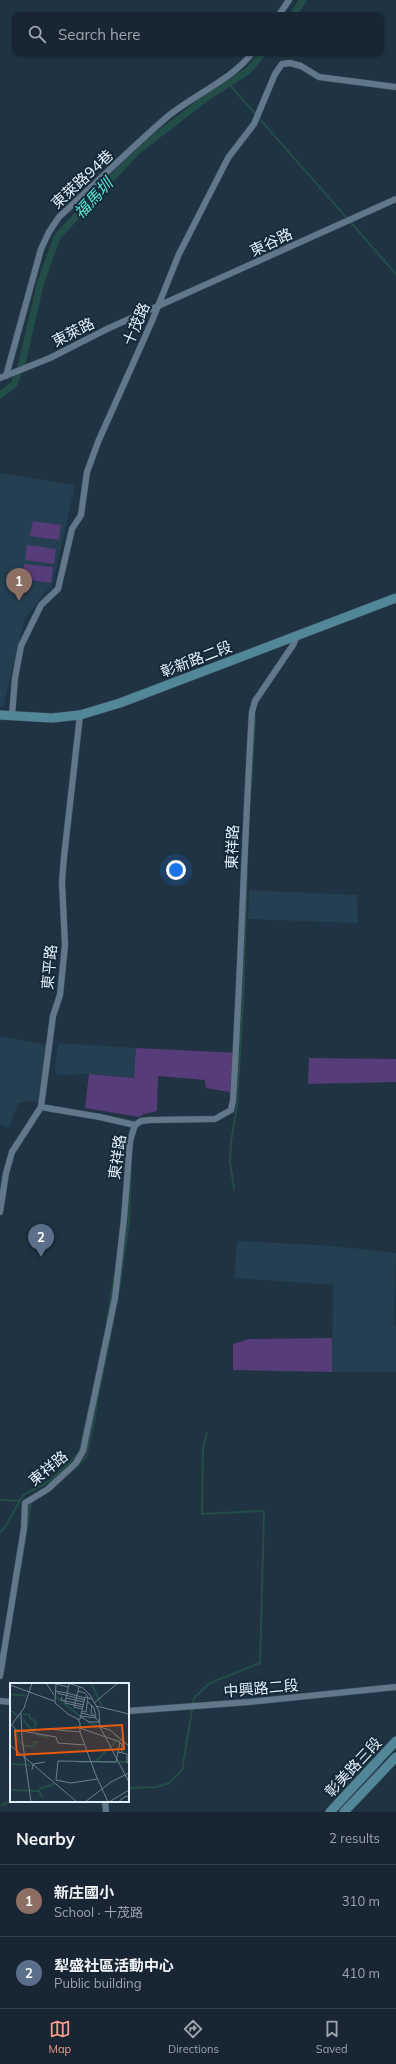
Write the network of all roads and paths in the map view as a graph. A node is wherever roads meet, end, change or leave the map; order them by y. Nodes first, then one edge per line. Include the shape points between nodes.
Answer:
1 (290, 0) edge
2 (281, 12) edge
3 (250, 56) edge
4 (396, 87) edge
5 (396, 199) edge
6 (156, 308) junction
7 (3, 377) edge
8 (396, 598) edge
9 (298, 634) junction
10 (0, 715) edge
11 (80, 715) junction
12 (12, 716) junction
13 (41, 1107) junction
14 (135, 1125) junction
15 (0, 1212) edge
16 (0, 1676) edge
17 (396, 1688) edge
18 (0, 1701) edge
19 (10, 1702) edge
20 (129, 1712) edge
21 (396, 1741) edge
22 (396, 1757) edge
23 (105, 1802) edge
24 (106, 1812) edge
25 (330, 1812) edge
26 (344, 1812) edge

1 - 2 street
3 - 7 street, 東萊路94巷 via 229,74 167,117 59,217 41,249
4 - 6 street, 十茂路 via 319,77 301,66 282,64 275,74 254,124 228,158 179,254
5 - 6 street, 東谷路
6 - 7 street, 東萊路 via 50,358
6 - 12 street, 十茂路 via 87,472 81,515 72,528 58,589 41,605 21,646
8 - 9 street, 彰新路二段
9 - 11 street, 彰新路二段 via 120,703
9 - 14 street, 東祥路 via 255,701 252,712 245,829 241,970 231,1110 215,1119 150,1120
10 - 12 street, 彰新路二段
11 - 12 street, 彰新路二段 via 52,718
11 - 13 street, 東平路 via 62,882 65,945 60,995 53,1016
13 - 14 street via 100,1116
13 - 15 street, 東平路 via 12,1152
14 - 16 street, 東祥路 via 128,1152 124,1219 114,1298 83,1451 76,1463 53,1484 25,1503 24,1528
17 - 20 street, 中興路二段
18 - 19 street
21 - 25 street, 彰美路三段
22 - 26 street, 彰美路三段
23 - 24 street

